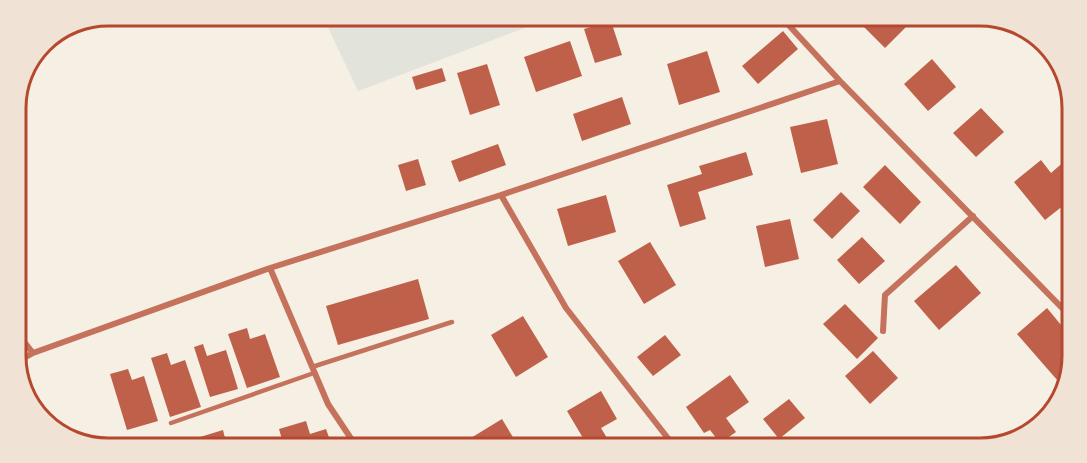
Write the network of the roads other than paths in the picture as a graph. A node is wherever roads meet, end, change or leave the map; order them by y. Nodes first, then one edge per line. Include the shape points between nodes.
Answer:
1 (789, 26) edge
2 (840, 81) junction
3 (501, 195) junction
4 (974, 216) junction
5 (270, 268) junction
6 (1062, 308) edge
7 (452, 322) dead end
8 (883, 331) dead end
9 (26, 345) edge
10 (33, 353) junction
11 (26, 357) edge
12 (313, 370) junction
13 (171, 423) dead end
14 (667, 437) edge
15 (350, 438) edge

1 - 2 street
2 - 3 street
2 - 4 street
3 - 5 street
3 - 14 street via 566,308
4 - 6 street
4 - 8 street via 885,295
5 - 10 street
5 - 12 street
7 - 12 lane
9 - 10 street
10 - 11 street
12 - 13 lane
12 - 15 street via 328,404

